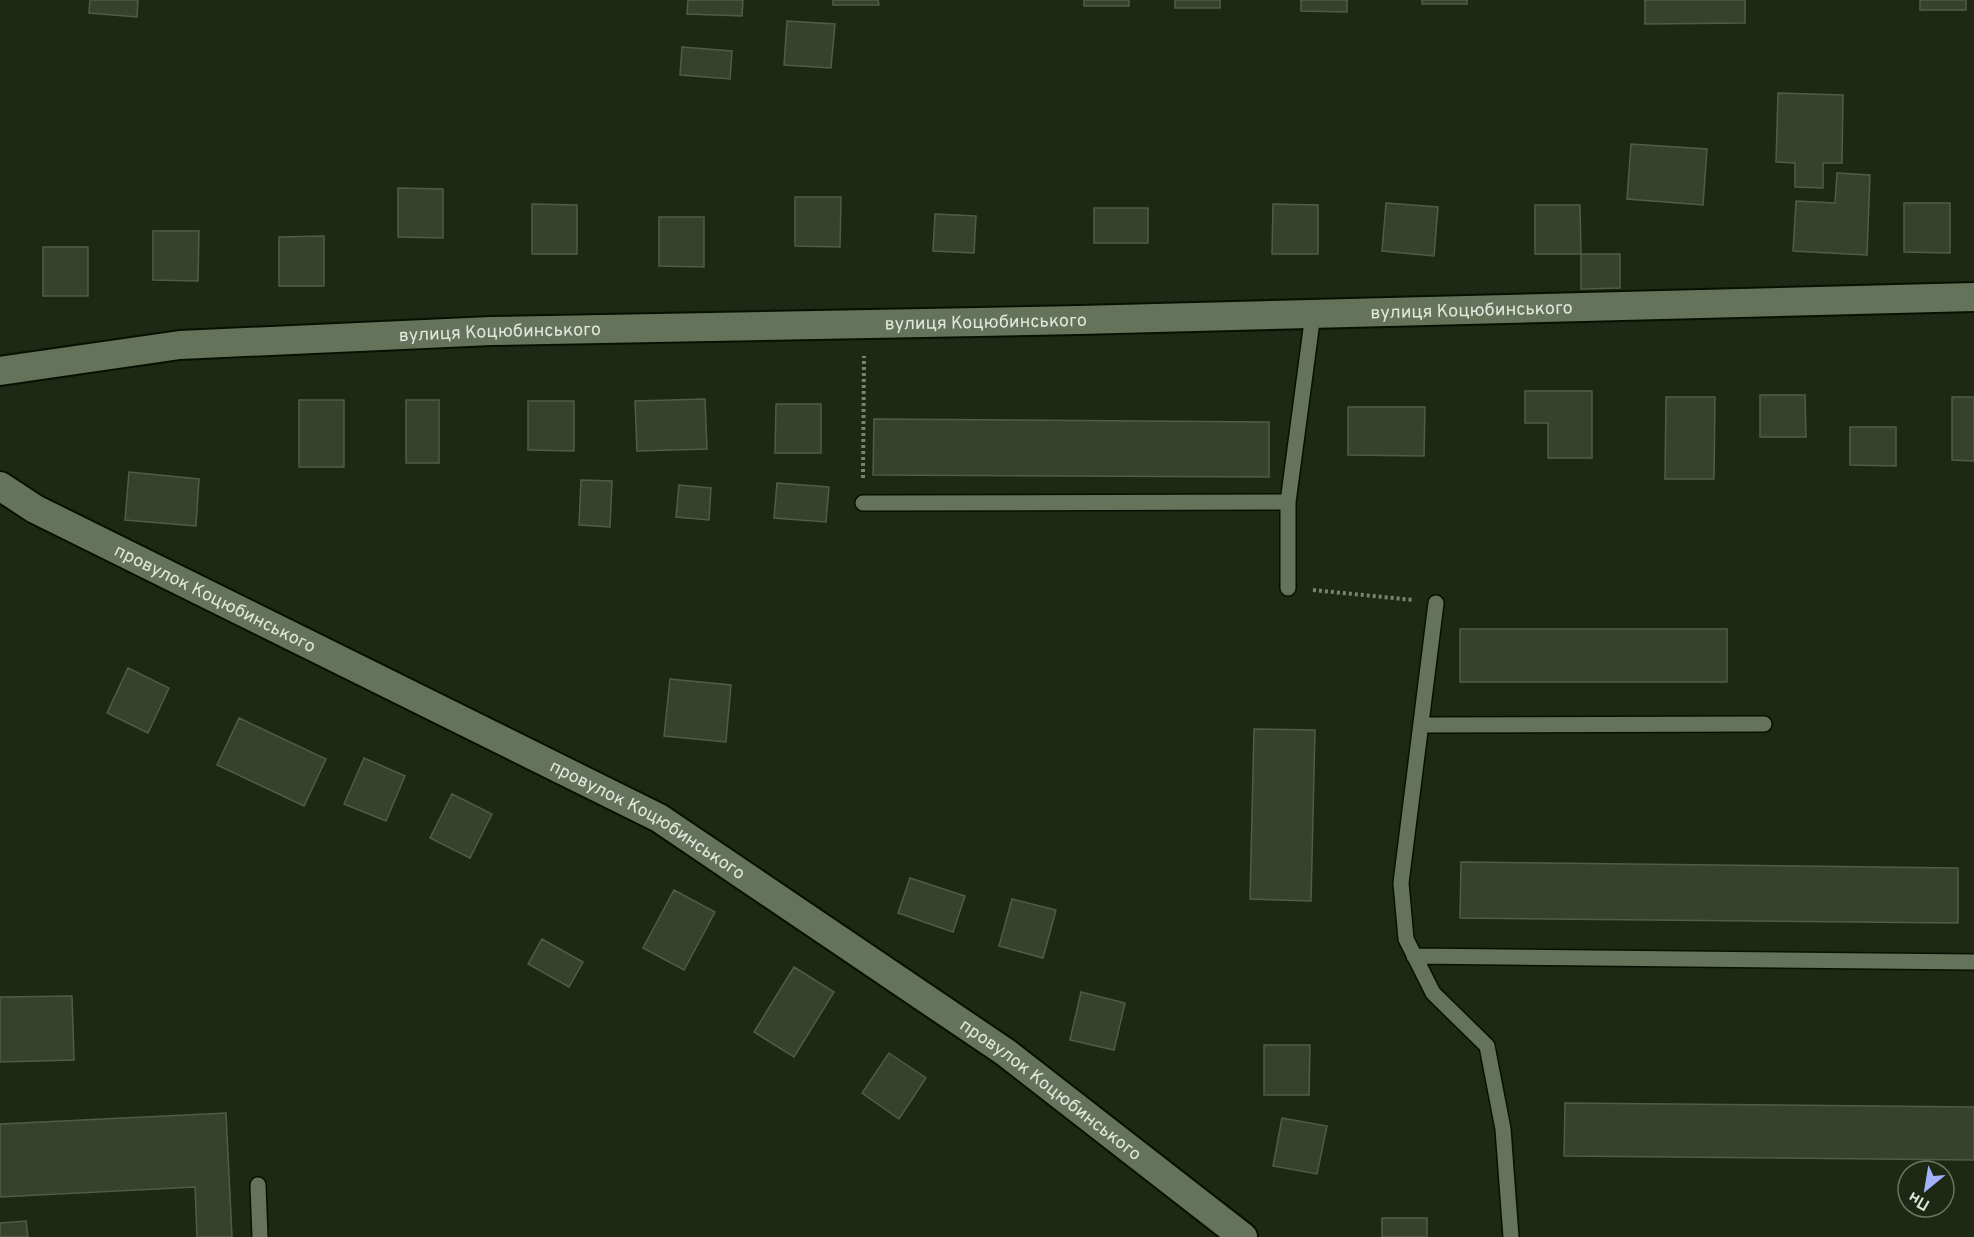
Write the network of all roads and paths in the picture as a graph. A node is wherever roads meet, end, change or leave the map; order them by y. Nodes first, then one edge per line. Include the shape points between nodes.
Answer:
1 (1974, 297) edge
2 (1313, 314) junction
3 (865, 324) junction
4 (0, 371) edge
5 (0, 486) edge
6 (1288, 502) junction
7 (863, 503) joint
8 (1288, 588) joint
9 (1436, 603) joint
10 (1764, 724) dead end
11 (1422, 725) junction
12 (1414, 957) junction
13 (1974, 962) edge
14 (258, 1185) dead end
15 (260, 1237) edge
16 (1243, 1237) edge
17 (1512, 1237) edge

1 - 2 street, вулиця Коцюбинського
2 - 3 street, вулиця Коцюбинського
2 - 6 lane
3 - 4 street, вулиця Коцюбинського via 491,331 180,345
3 - 7 path
5 - 16 street, провулок Коцюбинського via 35,509 659,818 1005,1052
6 - 7 lane
6 - 8 lane
8 - 9 path
9 - 11 lane
10 - 11 lane
11 - 12 lane via 1401,884 1406,939
12 - 13 lane
12 - 17 lane via 1433,993 1487,1046 1503,1129
14 - 15 lane

